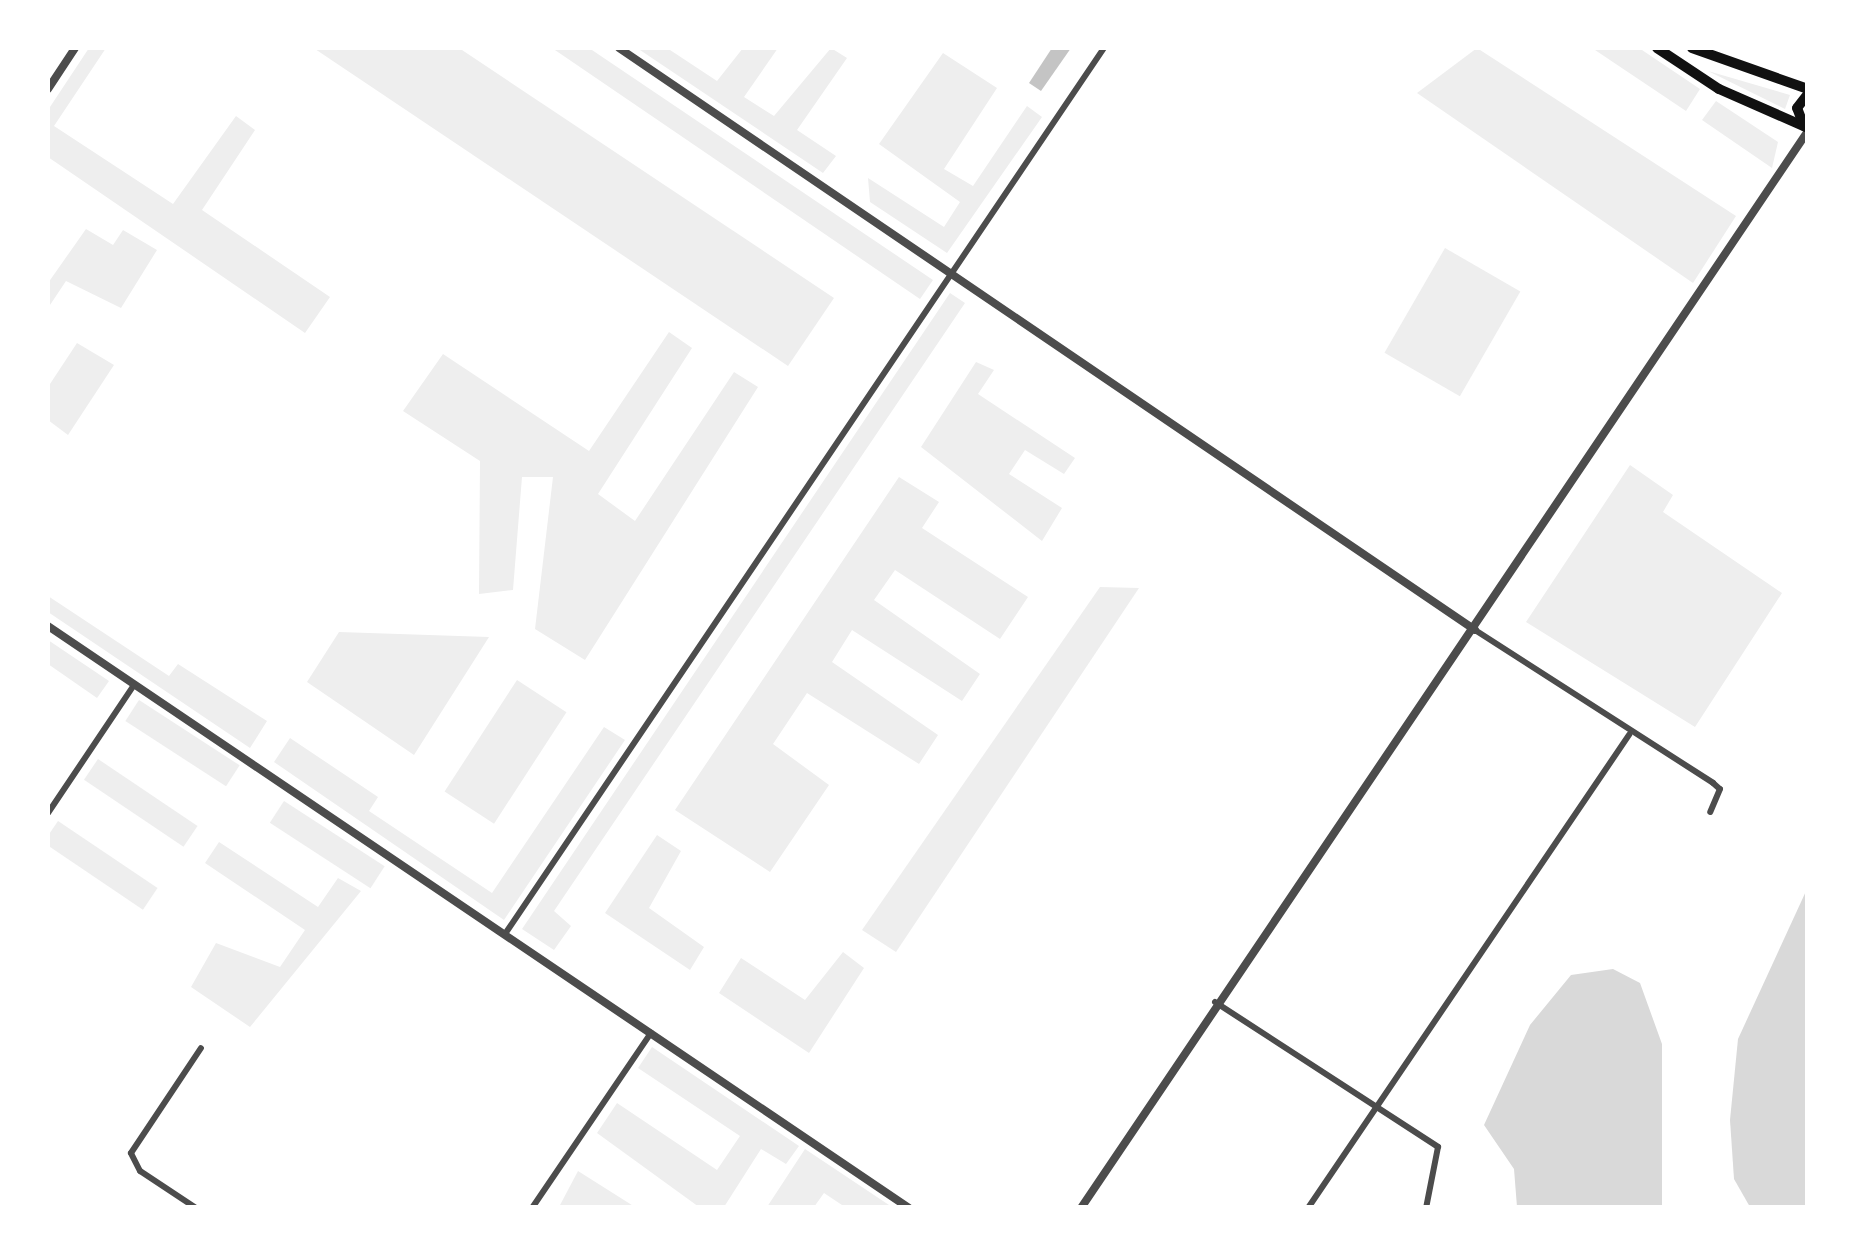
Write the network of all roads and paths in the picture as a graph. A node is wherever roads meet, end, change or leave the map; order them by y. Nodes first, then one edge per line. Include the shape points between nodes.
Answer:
1 (76, 48) edge
2 (619, 48) edge
3 (1104, 48) edge
4 (1657, 48) edge
5 (1692, 48) edge
6 (48, 89) edge
7 (1808, 91) edge
8 (1808, 129) edge
9 (951, 272) junction
10 (48, 626) edge
11 (1474, 630) junction
12 (134, 685) junction
13 (1629, 735) junction
14 (1710, 812) dead end
15 (48, 813) edge
16 (507, 931) junction
17 (1215, 1002) junction
18 (651, 1034) junction
19 (201, 1048) dead end
20 (1375, 1108) junction
21 (196, 1208) edge
22 (532, 1208) edge
23 (909, 1208) edge
24 (1080, 1208) edge
25 (1308, 1208) edge
26 (1426, 1208) edge

1 - 6 street
2 - 9 street
3 - 9 street
4 - 8 main road via 1719,89
5 - 7 main road
7 - 8 main road via 1796,108
8 - 11 street
9 - 11 street
9 - 16 street
10 - 12 street
11 - 13 street
11 - 17 street
12 - 15 street
12 - 16 street
13 - 14 street via 1713,783 1720,790
13 - 20 street
16 - 18 street
17 - 20 street
17 - 24 street
18 - 22 street
18 - 23 street
19 - 21 street via 131,1153 140,1171
20 - 25 street
20 - 26 street via 1438,1147

